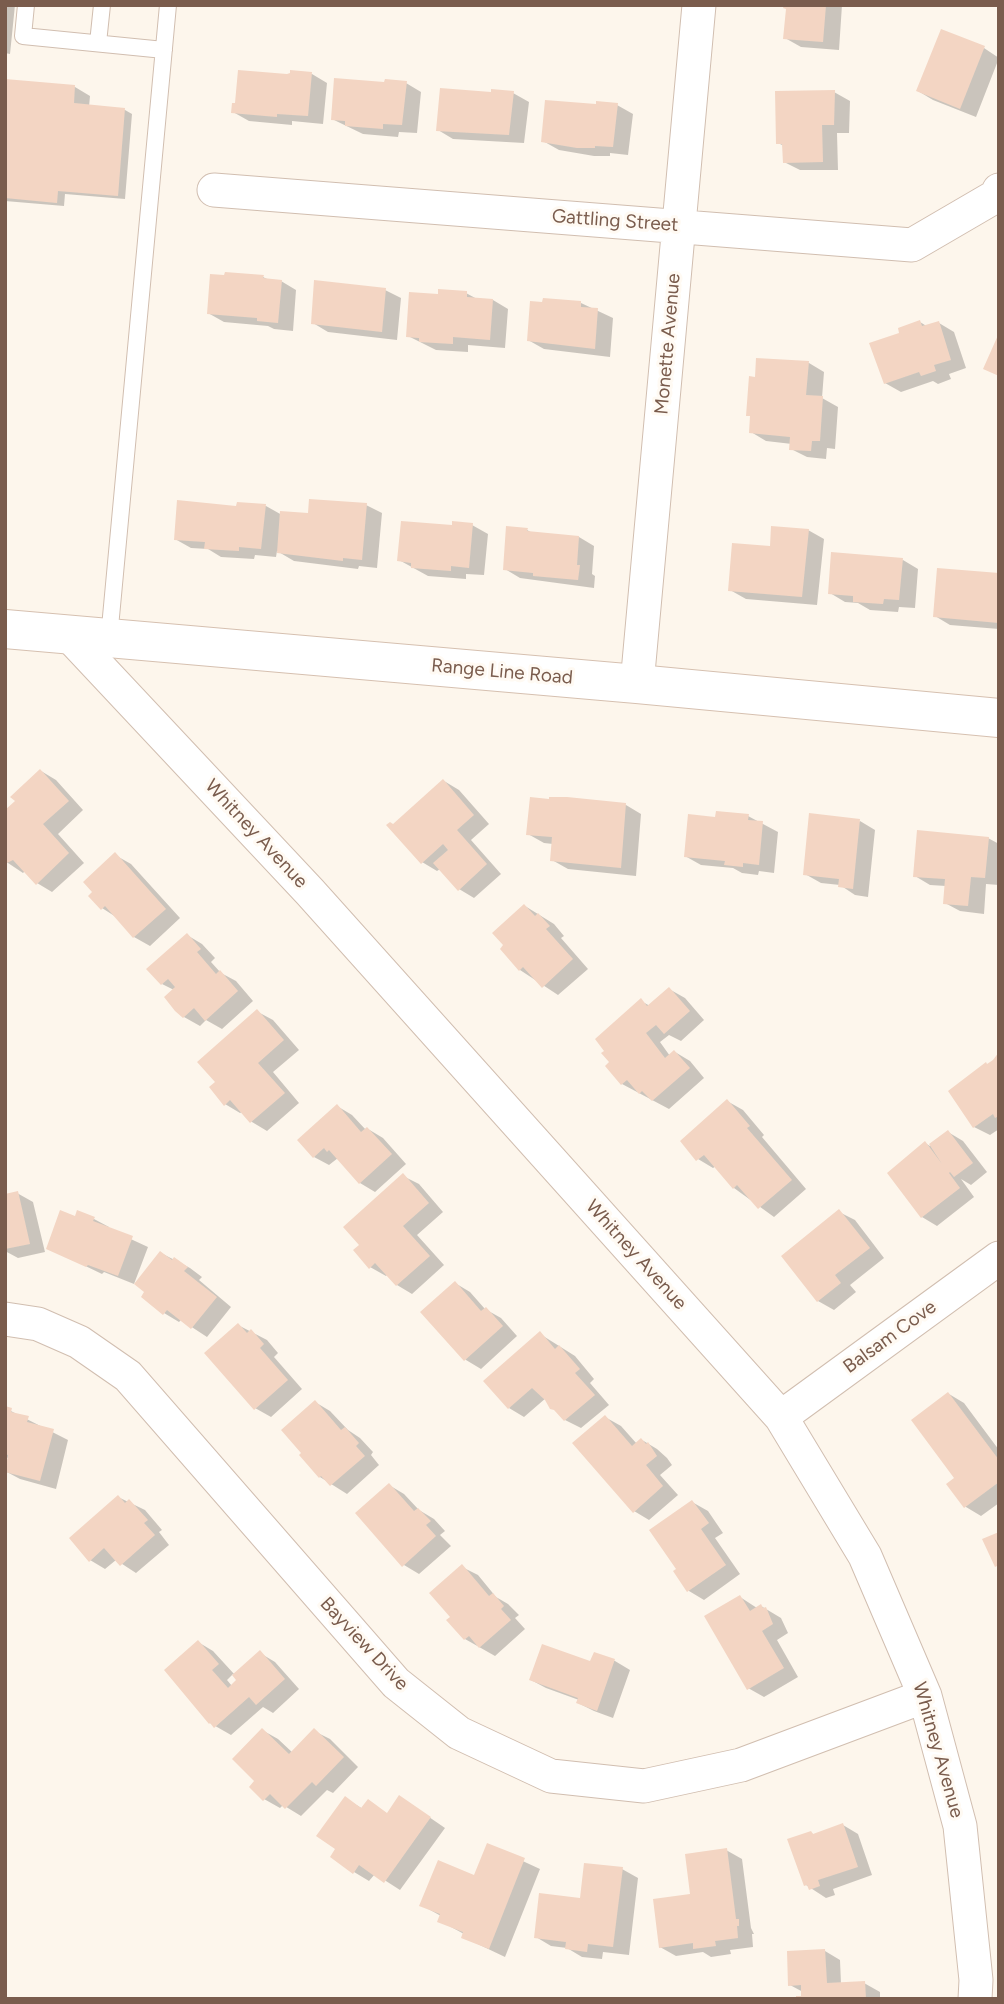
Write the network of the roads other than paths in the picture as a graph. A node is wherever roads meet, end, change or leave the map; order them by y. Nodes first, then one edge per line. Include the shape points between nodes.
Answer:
1 (26, 5) edge
2 (102, 5) edge
3 (168, 5) edge
4 (699, 5) edge
5 (98, 43) junction
6 (164, 50) junction
7 (214, 190) dead end
8 (998, 195) edge
9 (679, 225) junction
10 (5, 629) edge
11 (69, 635) junction
12 (109, 638) junction
13 (637, 684) junction
14 (999, 718) edge
15 (999, 1258) edge
16 (5, 1319) edge
17 (781, 1417) junction
18 (925, 1696) junction
19 (975, 1999) edge

1 - 5 lane via 23,36
2 - 5 lane
3 - 6 lane
4 - 9 street, Monette Avenue
5 - 6 lane
6 - 12 lane
7 - 9 street, Gattling Street
8 - 9 street, Gattling Street via 912,245
9 - 13 street, Monette Avenue
10 - 11 main road, Range Line Road
11 - 12 main road, Range Line Road
11 - 17 street, Whitney Avenue via 310,892
12 - 13 main road, Range Line Road
13 - 14 main road, Range Line Road
15 - 17 street, Balsam Cove
16 - 18 street, Bayview Drive via 38,1324 79,1342 128,1376 396,1683 459,1733 551,1776 644,1786 668,1781 741,1765
17 - 18 street, Whitney Avenue via 866,1556
18 - 19 street, Whitney Avenue via 960,1825

